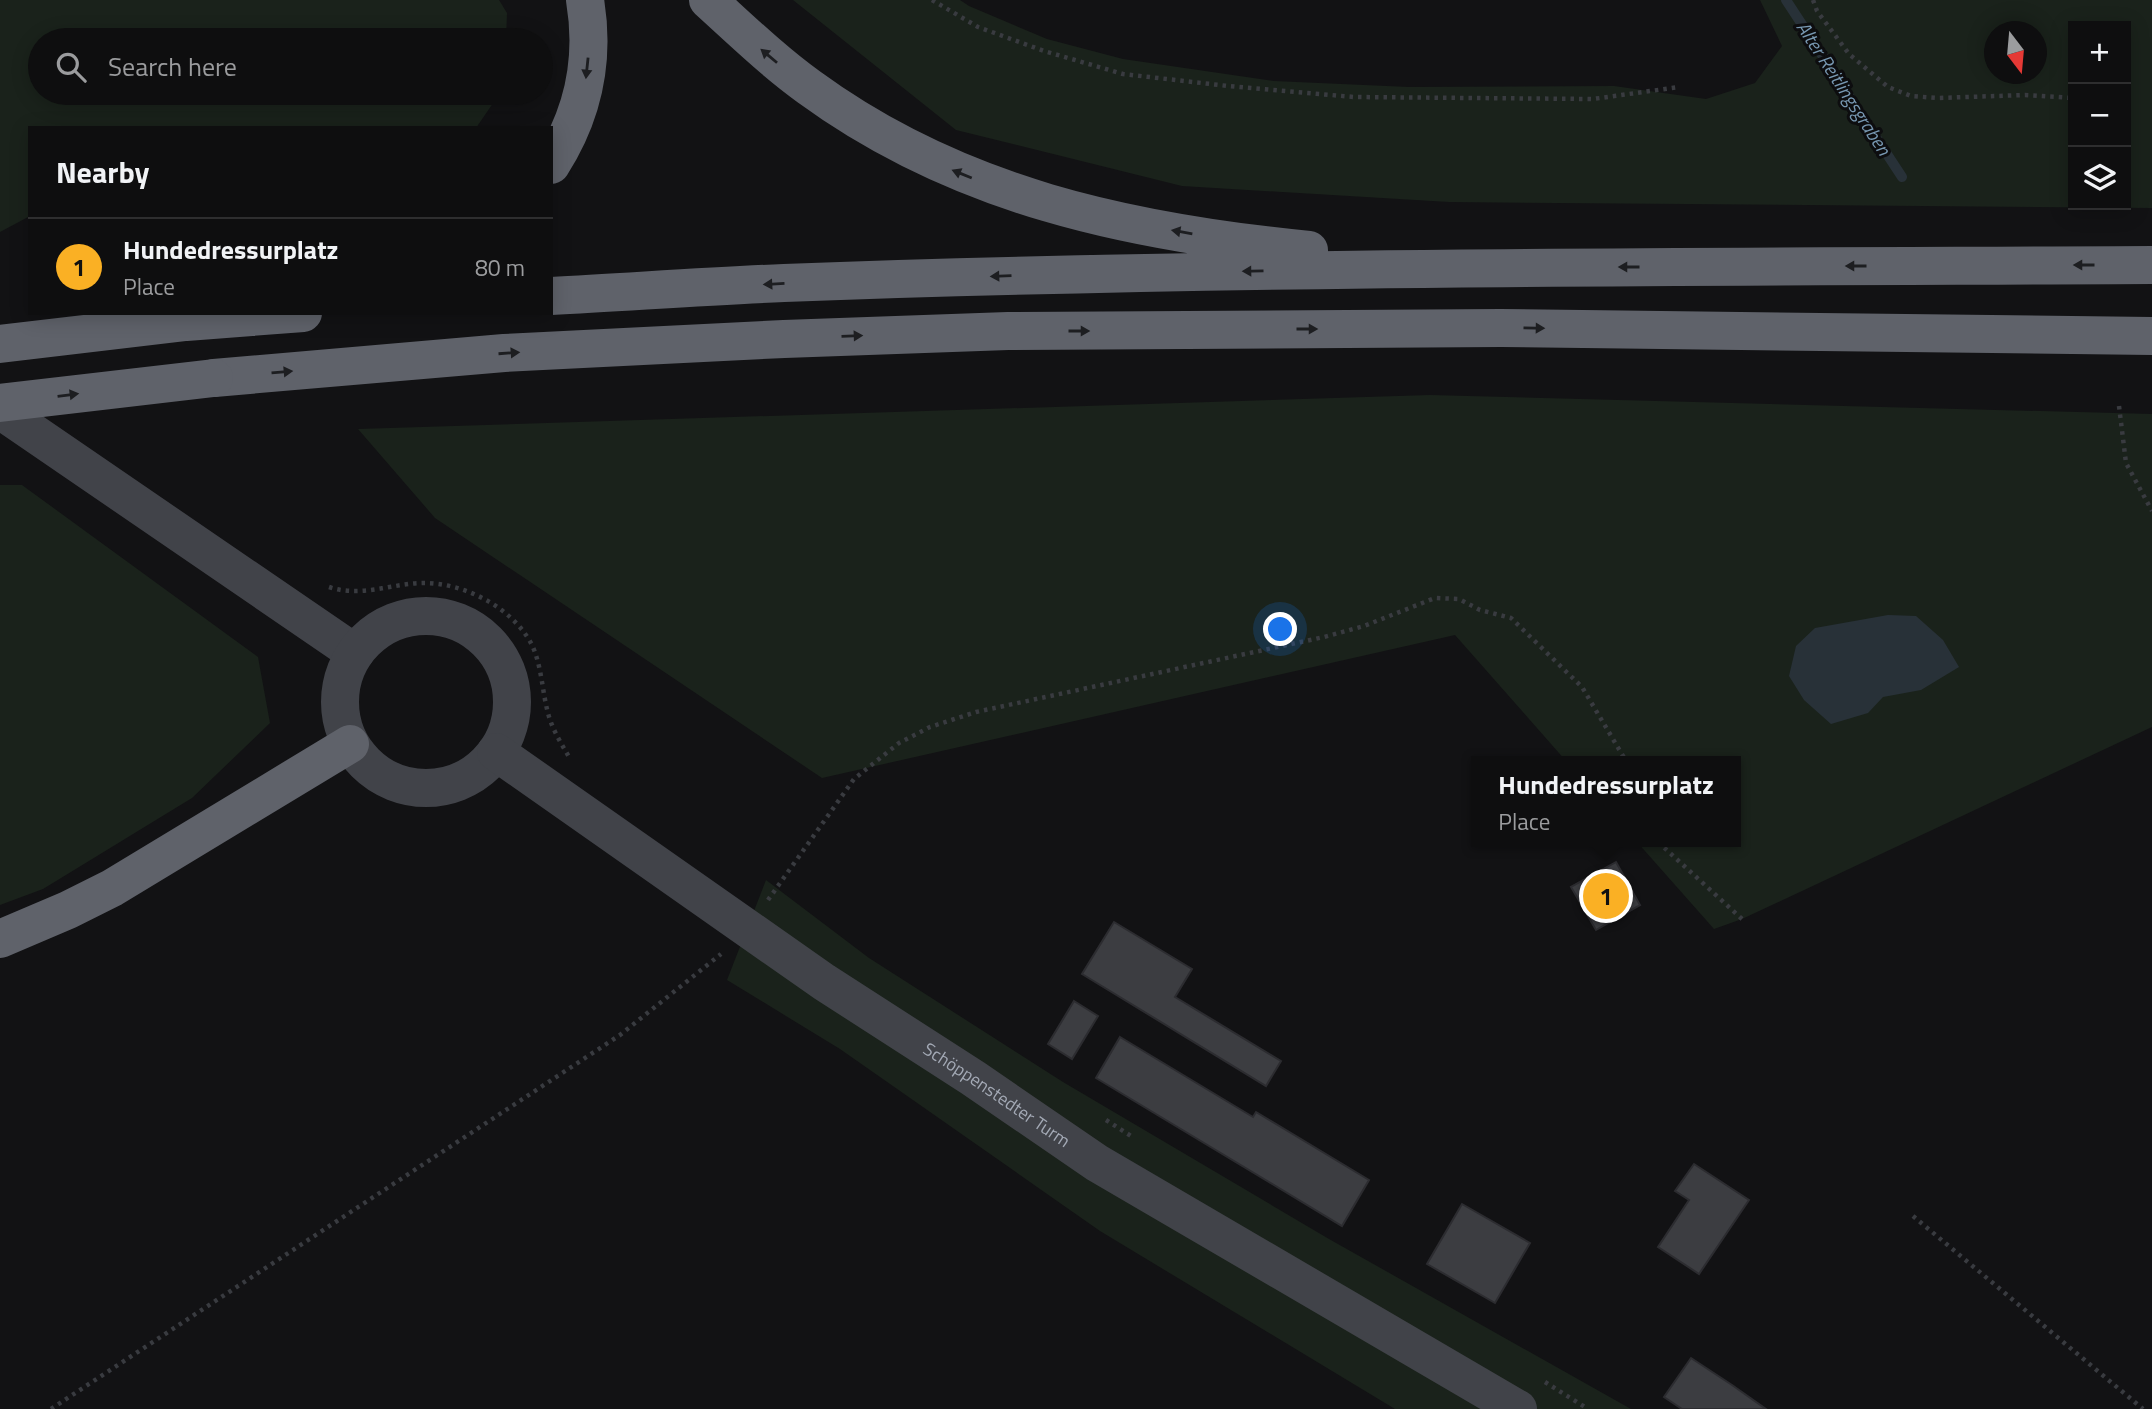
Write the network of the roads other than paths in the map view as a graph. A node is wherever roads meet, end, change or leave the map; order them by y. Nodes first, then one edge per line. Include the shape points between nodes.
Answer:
1 (585, 0) edge
2 (708, 0) edge
3 (553, 161) edge
4 (2152, 265) edge
5 (1493, 268) junction
6 (553, 296) edge
7 (263, 315) edge
8 (203, 318) edge
9 (2152, 336) edge
10 (0, 344) edge
11 (0, 403) edge
12 (0, 410) edge
13 (355, 653) junction
14 (350, 744) junction
15 (496, 752) junction
16 (0, 939) edge
17 (1526, 1392) edge

1 -> 3 highway via 589,42 582,96
5 -> 2 highway via 1240,243 1090,215 989,184 895,142 851,116 768,56
4 -> 5 highway
5 -> 6 highway via 1073,274
7 - 8 highway
8 - 10 highway
11 -> 9 highway, bridge via 214,378 504,353 1008,331 1501,328
12 - 13 main road
13 - 14 main road via 346,669 339,708
13 - 15 main road via 386,625 406,618 427,615 467,626 498,654 512,693 512,713
14 - 15 main road via 376,772 411,787 431,788 468,778
14 - 16 highway via 112,888
15 - 17 main road, Schöppenstedter Turm via 824,982 1097,1163

